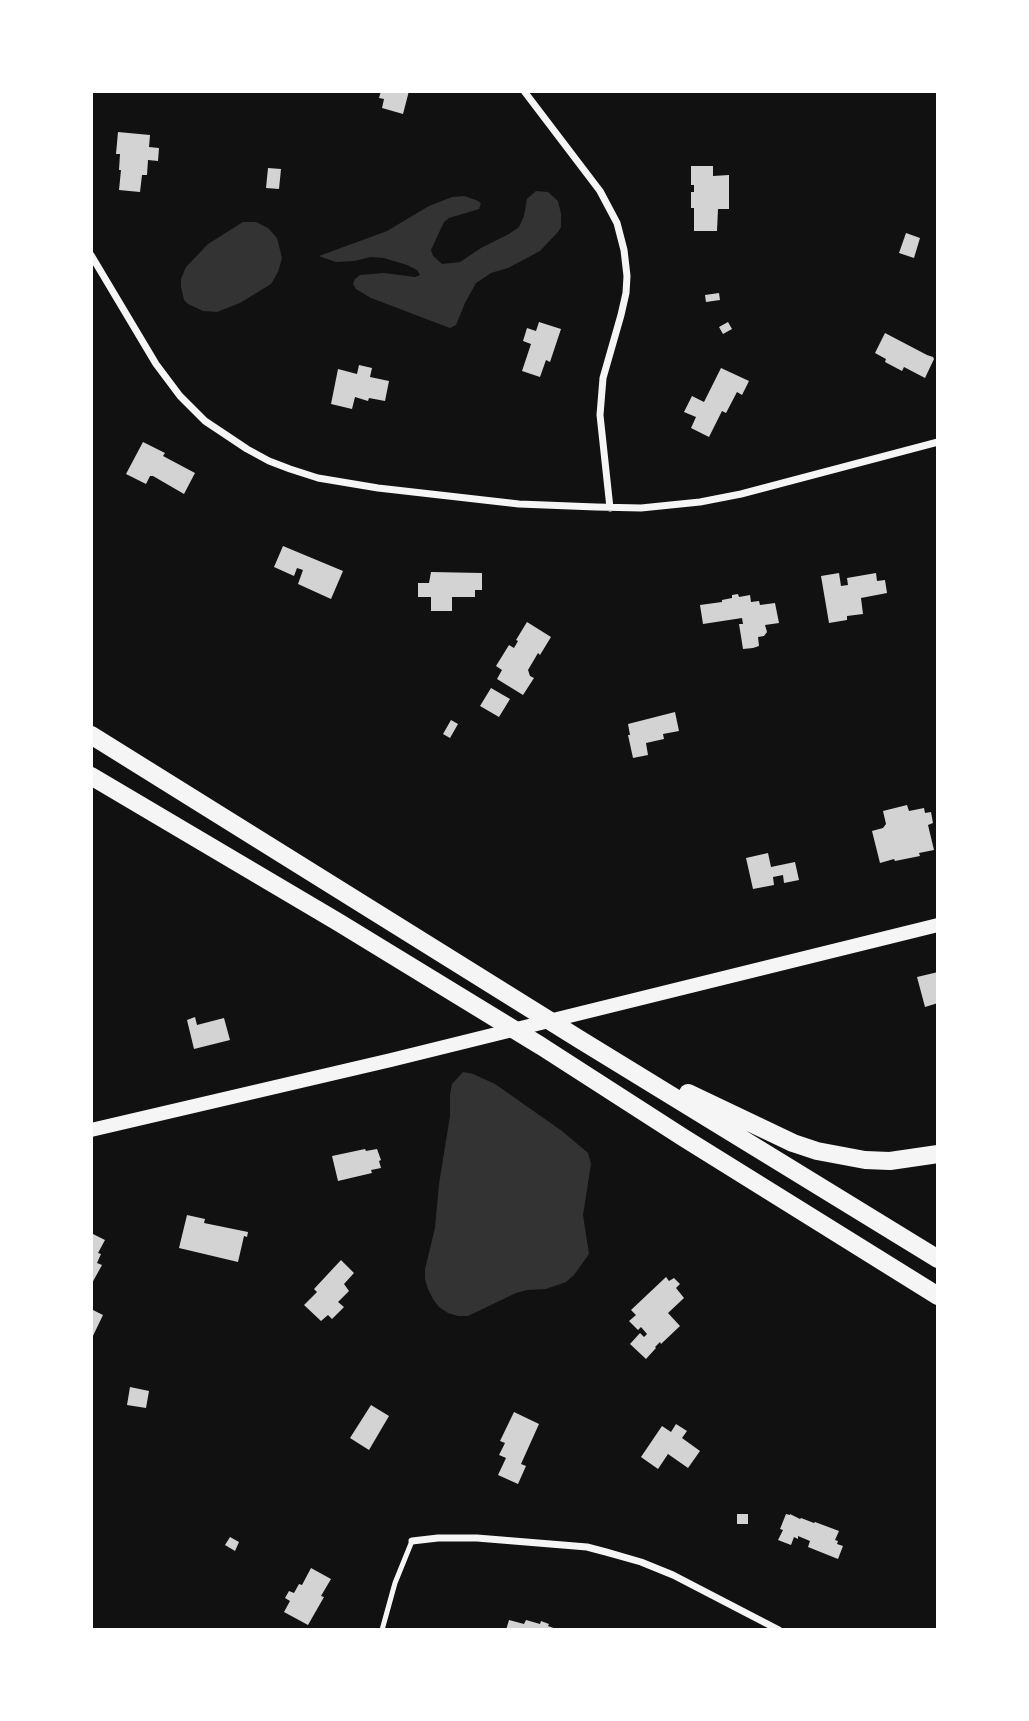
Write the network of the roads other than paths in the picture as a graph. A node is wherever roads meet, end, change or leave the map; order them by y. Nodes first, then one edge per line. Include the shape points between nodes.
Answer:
1 (524, 91) edge
2 (91, 256) edge
3 (938, 442) edge
4 (610, 508) junction
5 (91, 735) edge
6 (91, 776) edge
7 (938, 925) edge
8 (579, 1039) junction
9 (91, 1130) edge
10 (938, 1154) edge
11 (938, 1259) edge
12 (938, 1296) edge
13 (412, 1541) joint
14 (382, 1630) edge
15 (779, 1630) edge

1 - 4 street via 600,191 617,223 624,250 626,293 603,378 600,415
2 - 4 street via 180,396 205,421 269,461 304,474 368,486 519,504
3 - 4 street via 722,498
5 - 8 highway
6 - 12 highway via 541,1046
7 - 9 main road
8 - 10 highway via 817,1152 890,1161
8 - 11 highway
13 - 14 lane
13 - 15 street via 477,1538 606,1552 673,1576

